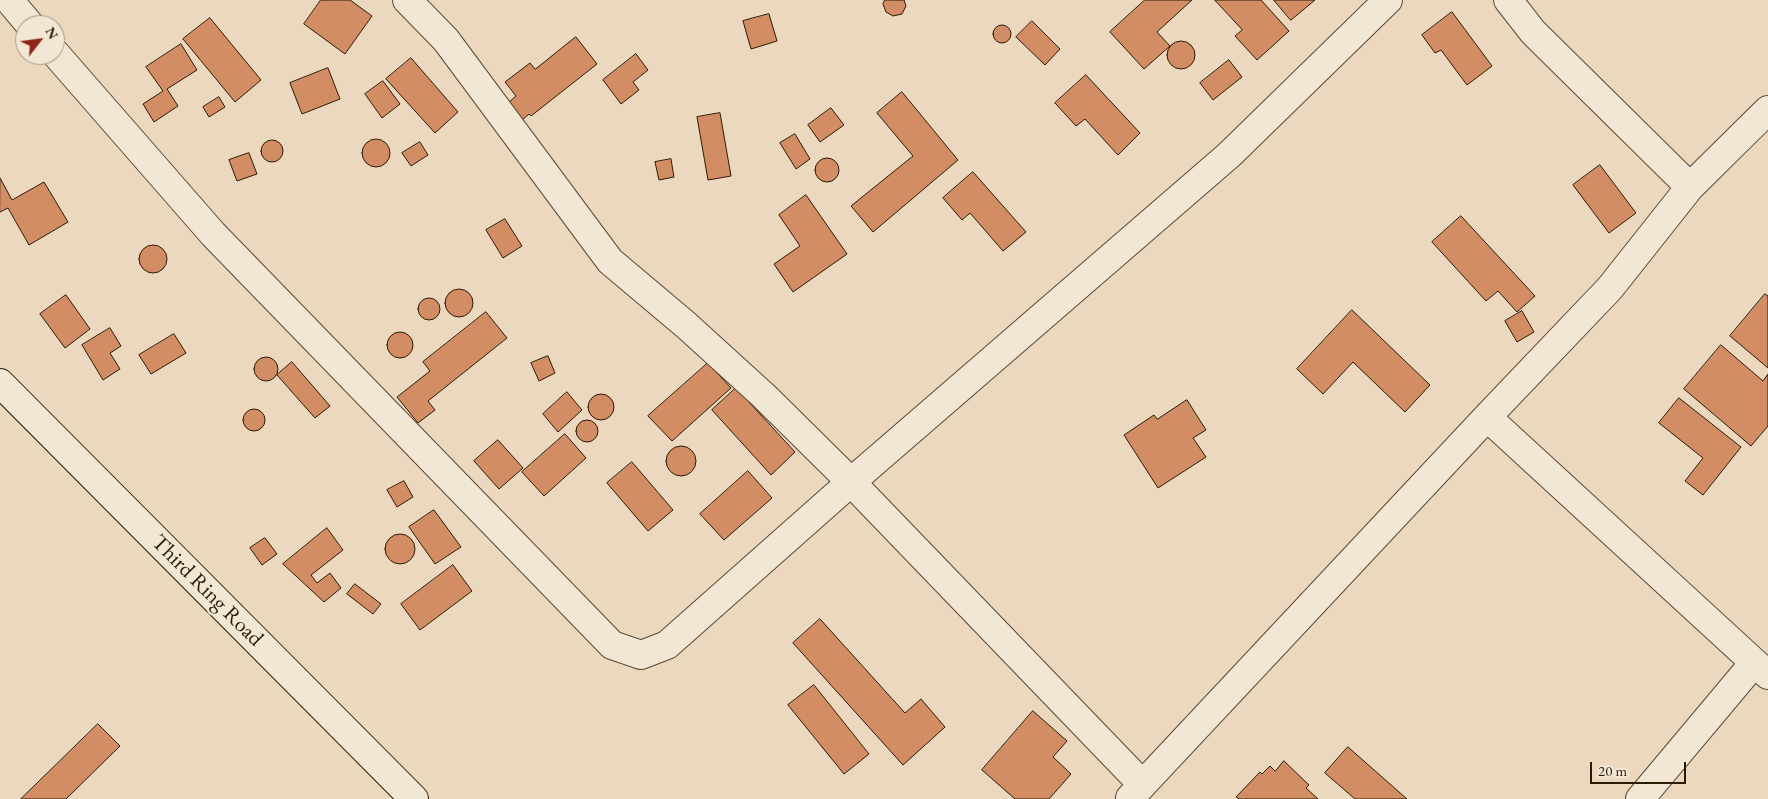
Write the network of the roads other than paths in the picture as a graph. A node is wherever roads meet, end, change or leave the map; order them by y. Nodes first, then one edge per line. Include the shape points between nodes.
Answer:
1 (407, 0) edge
2 (1388, 0) edge
3 (1508, 0) edge
4 (65, 65) edge
5 (1768, 110) edge
6 (1690, 187) junction
7 (0, 383) edge
8 (1487, 417) junction
9 (851, 482) junction
10 (1761, 669) edge
11 (1135, 792) edge
12 (414, 799) edge
13 (1640, 799) edge

1 - 9 street via 446,40 610,261 764,396
2 - 9 street via 1229,154
3 - 6 street via 1533,32
4 - 9 street via 213,234 612,645 641,655 667,645
5 - 6 street
6 - 8 street via 1610,288
7 - 12 street, Third Ring Road
8 - 10 street
8 - 11 street
9 - 11 street
10 - 13 street

